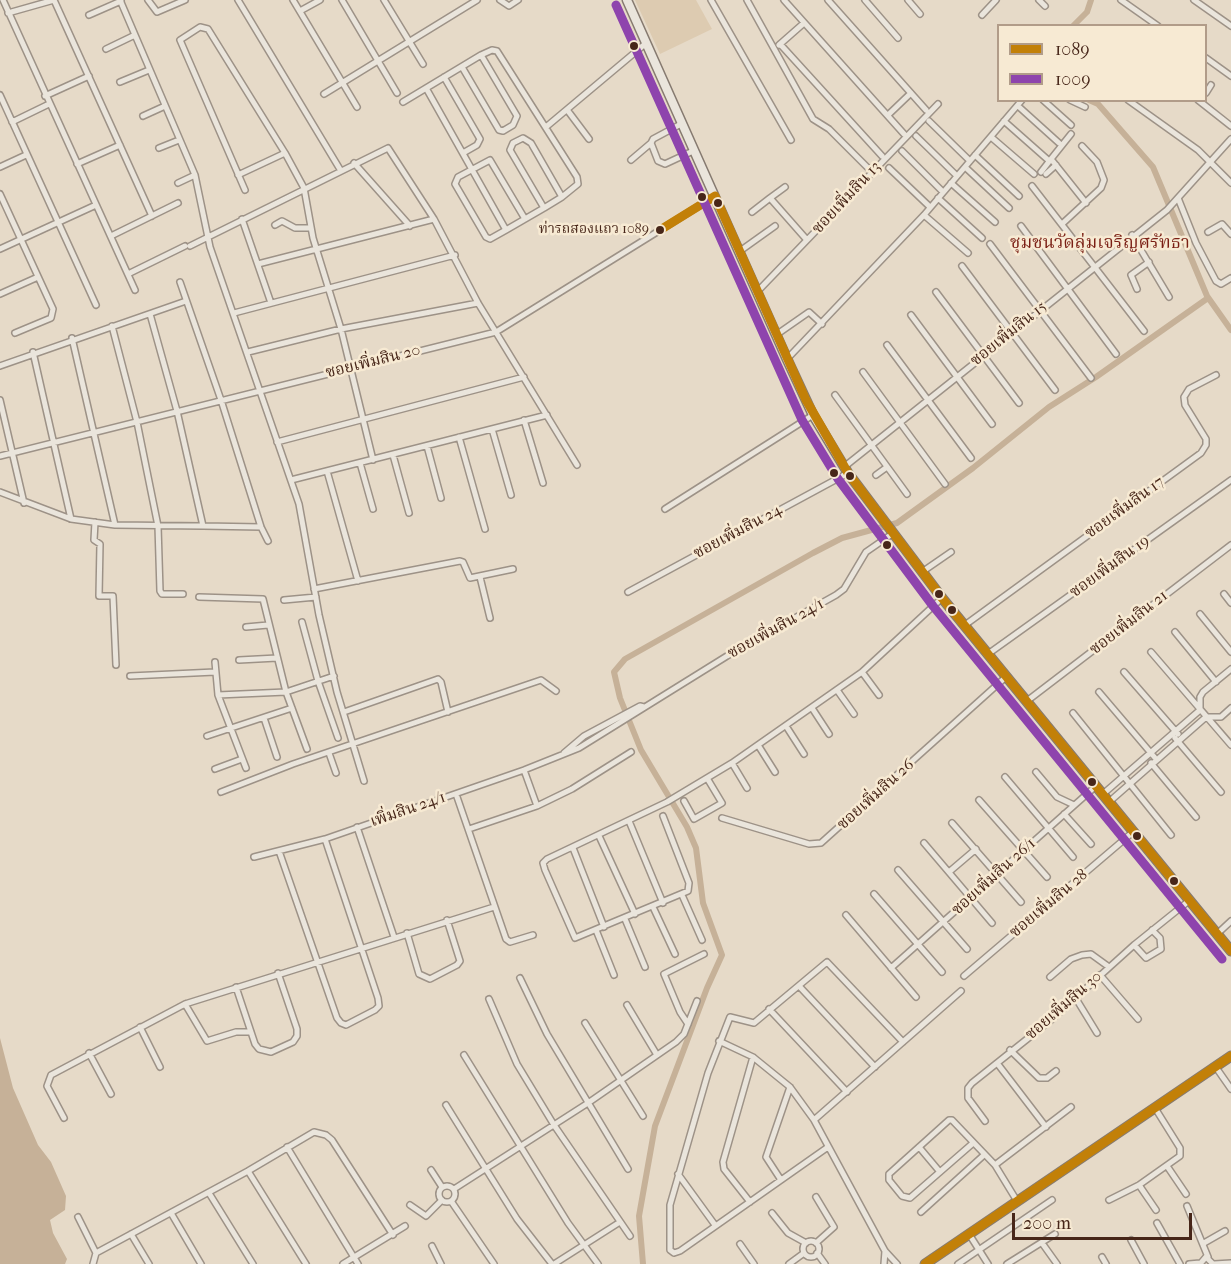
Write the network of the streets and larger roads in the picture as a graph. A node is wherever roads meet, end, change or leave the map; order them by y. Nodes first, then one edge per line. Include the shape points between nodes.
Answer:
1 (54, 0) edge
2 (148, 0) edge
3 (185, 0) edge
4 (238, 0) edge
5 (293, 0) edge
6 (320, 0) edge
7 (342, 0) edge
8 (393, 0) edge
9 (477, 0) edge
10 (500, 0) edge
11 (518, 0) edge
12 (627, 0) edge
13 (711, 0) edge
14 (747, 0) edge
15 (784, 0) edge
16 (828, 0) edge
17 (865, 0) edge
18 (918, 0) edge
19 (996, 0) edge
20 (1039, 0) edge
21 (1121, 0) edge
22 (1194, 0) edge
23 (121, 1) edge
24 (2, 2) edge
25 (385, 2) edge
26 (910, 3) edge
27 (1045, 6) dead end
28 (300, 11) junction
29 (8, 13) junction
30 (920, 14) dead end
31 (89, 15) dead end
32 (982, 15) dead end
33 (804, 22) junction
34 (1155, 24) edge
35 (1231, 26) edge
36 (135, 35) junction
37 (898, 38) dead end
38 (410, 43) junction
39 (645, 44) junction
40 (780, 44) junction
41 (106, 49) dead end
42 (774, 49) junction
43 (481, 55) junction
44 (1207, 59) edge
45 (379, 62) junction
46 (423, 64) dead end
47 (462, 67) junction
48 (149, 70) junction
49 (89, 76) junction
50 (1231, 76) edge
51 (444, 77) junction
52 (120, 82) dead end
53 (342, 83) junction
54 (1211, 86) dead end
55 (426, 88) junction
56 (1207, 92) edge
57 (397, 93) dead end
58 (910, 93) junction
59 (324, 94) dead end
60 (0, 95) edge
61 (45, 96) junction
62 (403, 102) dead end
63 (1045, 102) edge
64 (1074, 102) edge
65 (1131, 102) edge
66 (1200, 102) edge
67 (1020, 103) edge
68 (49, 104) junction
69 (938, 104) dead end
70 (165, 106) junction
71 (357, 107) dead end
72 (1085, 107) dead end
73 (926, 110) dead end
74 (568, 111) junction
75 (143, 116) dead end
76 (888, 116) junction
77 (929, 121) dead end
78 (12, 122) junction
79 (1004, 122) junction
80 (681, 124) junction
81 (1071, 125) dead end
82 (1231, 126) edge
83 (546, 127) junction
84 (904, 134) dead end
85 (1071, 134) dead end
86 (915, 136) dead end
87 (991, 137) junction
88 (589, 139) dead end
89 (1231, 139) edge
90 (179, 140) junction
91 (791, 140) dead end
92 (651, 143) junction
93 (1059, 143) dead end
94 (120, 145) junction
95 (1082, 146) dead end
96 (159, 148) dead end
97 (693, 151) junction
98 (902, 151) dead end
99 (285, 153) junction
100 (463, 153) junction
101 (975, 155) junction
102 (26, 156) junction
103 (882, 156) dead end
104 (1049, 159) junction
105 (631, 160) dead end
106 (970, 161) junction
107 (1212, 162) junction
108 (354, 163) junction
109 (77, 164) junction
110 (1056, 165) junction
111 (0, 167) edge
112 (965, 167) junction
113 (890, 168) dead end
114 (471, 169) junction
115 (870, 170) dead end
116 (341, 171) junction
117 (1040, 173) junction
118 (195, 175) junction
119 (238, 175) junction
120 (957, 176) junction
121 (178, 183) dead end
122 (951, 183) junction
123 (1231, 183) edge
124 (1032, 186) dead end
125 (785, 187) dead end
126 (304, 188) junction
127 (245, 190) dead end
128 (943, 192) junction
129 (0, 194) edge
130 (715, 196) junction
131 (1019, 196) dead end
132 (562, 197) junction
133 (770, 198) junction
134 (938, 198) junction
135 (1177, 200) junction
136 (178, 203) dead end
137 (1086, 203) junction
138 (96, 206) junction
139 (930, 207) junction
140 (544, 208) junction
141 (1009, 208) dead end
142 (752, 212) dead end
143 (924, 214) junction
144 (152, 216) junction
145 (242, 219) junction
146 (434, 219) junction
147 (525, 219) junction
148 (995, 222) dead end
149 (58, 223) junction
150 (1062, 224) junction
151 (275, 225) dead end
152 (410, 226) junction
153 (775, 226) dead end
154 (1021, 226) dead end
155 (311, 228) junction
156 (506, 230) junction
157 (1208, 232) dead end
158 (1231, 234) edge
159 (1132, 235) junction
160 (111, 237) junction
161 (207, 237) junction
162 (1160, 237) dead end
163 (982, 238) dead end
164 (21, 239) junction
165 (807, 240) junction
166 (990, 244) dead end
167 (1140, 248) junction
168 (0, 249) edge
169 (317, 249) junction
170 (740, 251) junction
171 (968, 253) dead end
172 (455, 255) junction
173 (1149, 262) junction
174 (258, 264) junction
175 (962, 266) dead end
176 (1093, 266) junction
177 (128, 274) junction
178 (39, 277) junction
179 (1231, 278) edge
180 (180, 282) dead end
181 (1068, 286) junction
182 (329, 288) junction
183 (1137, 289) dead end
184 (135, 290) dead end
185 (757, 292) junction
186 (936, 292) dead end
187 (0, 294) edge
188 (1169, 297) dead end
189 (186, 301) junction
190 (272, 303) junction
191 (478, 303) junction
192 (96, 305) dead end
193 (1039, 310) junction
194 (234, 313) junction
195 (150, 314) junction
196 (910, 315) dead end
197 (822, 324) junction
198 (112, 326) junction
199 (341, 329) junction
200 (1144, 331) dead end
201 (496, 332) junction
202 (1012, 332) junction
203 (15, 333) dead end
204 (776, 335) junction
205 (72, 338) junction
206 (886, 345) dead end
207 (33, 352) junction
208 (248, 352) junction
209 (1116, 354) dead end
210 (983, 355) junction
211 (787, 359) junction
212 (0, 366) edge
213 (349, 369) junction
214 (863, 372) dead end
215 (1216, 375) dead end
216 (524, 377) junction
217 (956, 377) junction
218 (1091, 378) dead end
219 (1055, 390) dead end
220 (258, 391) junction
221 (835, 395) dead end
222 (0, 400) edge
223 (221, 400) junction
224 (927, 400) junction
225 (1019, 403) dead end
226 (177, 411) junction
227 (547, 415) junction
228 (813, 415) junction
229 (363, 419) junction
230 (524, 420) junction
231 (136, 422) junction
232 (900, 422) junction
233 (992, 424) dead end
234 (492, 429) junction
235 (96, 432) junction
236 (459, 437) junction
237 (55, 442) junction
238 (277, 442) junction
239 (872, 444) junction
240 (427, 446) junction
241 (13, 453) junction
242 (393, 455) junction
243 (0, 456) edge
244 (971, 458) dead end
245 (373, 460) junction
246 (360, 463) junction
247 (577, 465) dead end
248 (888, 467) junction
249 (846, 470) junction
250 (327, 471) junction
251 (876, 475) dead end
252 (291, 480) junction
253 (1231, 480) edge
254 (543, 483) dead end
255 (945, 484) dead end
256 (0, 492) edge
257 (907, 494) dead end
258 (511, 495) dead end
259 (441, 498) dead end
260 (24, 504) junction
261 (373, 509) dead end
262 (665, 509) dead end
263 (409, 513) dead end
264 (70, 519) junction
265 (95, 522) junction
266 (115, 525) junction
267 (158, 525) junction
268 (203, 526) junction
269 (261, 527) junction
270 (485, 529) dead end
271 (890, 531) junction
272 (268, 541) dead end
273 (1231, 545) edge
274 (951, 552) dead end
275 (513, 569) dead end
276 (922, 572) junction
277 (480, 577) junction
278 (358, 580) junction
279 (314, 588) junction
280 (628, 592) dead end
281 (183, 594) dead end
282 (1224, 594) dead end
283 (199, 597) dead end
284 (316, 597) junction
285 (942, 598) junction
286 (284, 600) dead end
287 (1231, 603) edge
288 (1200, 614) dead end
289 (490, 618) dead end
290 (302, 622) dead end
291 (965, 625) junction
292 (268, 626) junction
293 (246, 627) dead end
294 (1175, 633) dead end
295 (1151, 652) dead end
296 (1231, 652) edge
297 (988, 654) junction
298 (277, 658) junction
299 (239, 660) dead end
300 (215, 662) dead end
301 (116, 665) dead end
302 (1231, 669) edge
303 (216, 672) junction
304 (862, 672) junction
305 (1124, 672) dead end
306 (130, 676) dead end
307 (334, 676) junction
308 (1007, 676) junction
309 (318, 681) junction
310 (1216, 682) junction
311 (837, 690) junction
312 (556, 691) dead end
313 (286, 692) junction
314 (1099, 692) dead end
315 (218, 695) junction
316 (879, 695) dead end
317 (1027, 701) junction
318 (644, 707) joint
319 (292, 708) junction
320 (812, 708) junction
321 (1231, 708) edge
322 (638, 710) junction
323 (1200, 710) junction
324 (344, 712) junction
325 (448, 712) junction
326 (1073, 713) dead end
327 (854, 714) dead end
328 (1206, 717) junction
329 (264, 718) junction
330 (786, 726) junction
331 (230, 728) junction
332 (1174, 733) junction
333 (829, 734) dead end
334 (207, 736) dead end
335 (338, 738) dead end
336 (1179, 739) junction
337 (353, 744) junction
338 (758, 745) junction
339 (1231, 746) edge
340 (307, 748) dead end
341 (632, 752) dead end
342 (329, 753) junction
343 (804, 754) dead end
344 (1148, 755) junction
345 (561, 756) junction
346 (277, 757) dead end
347 (242, 759) junction
348 (1154, 761) junction
349 (732, 763) junction
350 (246, 768) dead end
351 (215, 769) dead end
352 (524, 770) junction
353 (775, 772) dead end
354 (1036, 772) dead end
355 (336, 773) dead end
356 (1124, 776) junction
357 (1005, 777) dead end
358 (707, 778) junction
359 (364, 781) dead end
360 (1129, 783) junction
361 (1096, 785) junction
362 (747, 788) dead end
363 (221, 792) dead end
364 (1221, 792) dead end
365 (456, 794) junction
366 (1103, 794) junction
367 (980, 800) dead end
368 (684, 801) dead end
369 (1109, 802) junction
370 (1074, 805) junction
371 (537, 806) junction
372 (1064, 814) junction
373 (663, 816) dead end
374 (1196, 817) dead end
375 (722, 818) dead end
376 (629, 821) junction
377 (952, 823) dead end
378 (357, 828) junction
379 (1048, 828) junction
380 (469, 829) junction
381 (1133, 832) junction
382 (1171, 835) dead end
383 (599, 836) junction
384 (325, 839) junction
385 (924, 843) dead end
386 (1091, 844) dead end
387 (573, 848) junction
388 (975, 849) junction
389 (1024, 850) junction
390 (279, 851) junction
391 (254, 857) dead end
392 (1073, 857) dead end
393 (898, 870) dead end
394 (949, 872) junction
395 (997, 874) junction
396 (1047, 877) dead end
397 (874, 894) dead end
398 (682, 895) junction
399 (970, 898) junction
400 (1190, 900) junction
401 (1021, 902) dead end
402 (663, 903) junction
403 (494, 907) junction
404 (654, 907) junction
405 (635, 914) junction
406 (846, 915) dead end
407 (624, 919) junction
408 (447, 920) junction
409 (1231, 921) edge
410 (943, 922) junction
411 (992, 923) dead end
412 (604, 927) junction
413 (596, 930) junction
414 (1152, 930) junction
415 (407, 933) junction
416 (1217, 934) junction
417 (533, 935) dead end
418 (394, 938) junction
419 (702, 940) dead end
420 (917, 945) junction
421 (1134, 945) junction
422 (363, 948) junction
423 (967, 949) dead end
424 (1231, 951) edge
425 (675, 954) dead end
426 (704, 954) dead end
427 (318, 962) junction
428 (645, 967) dead end
429 (1109, 967) junction
430 (891, 968) junction
431 (942, 972) dead end
432 (278, 973) junction
433 (614, 975) dead end
434 (1100, 975) junction
435 (964, 976) dead end
436 (1050, 977) dead end
437 (520, 978) dead end
438 (799, 986) junction
439 (236, 987) junction
440 (961, 991) dead end
441 (916, 997) dead end
442 (1075, 997) junction
443 (489, 999) dead end
444 (697, 1001) dead end
445 (185, 1004) junction
446 (627, 1005) dead end
447 (769, 1009) junction
448 (1138, 1020) dead end
449 (585, 1023) dead end
450 (688, 1024) junction
451 (140, 1027) junction
452 (251, 1032) junction
453 (1097, 1033) dead end
454 (719, 1041) junction
455 (903, 1042) junction
456 (1010, 1050) junction
457 (89, 1053) junction
458 (464, 1055) dead end
459 (657, 1055) junction
460 (1231, 1056) edge
461 (753, 1057) junction
462 (996, 1063) junction
463 (1215, 1066) junction
464 (160, 1067) dead end
465 (875, 1067) junction
466 (1056, 1071) dead end
467 (621, 1081) junction
468 (790, 1087) junction
469 (1231, 1089) edge
470 (847, 1092) junction
471 (111, 1094) dead end
472 (588, 1103) junction
473 (446, 1105) dead end
474 (1071, 1107) dead end
475 (1155, 1108) junction
476 (643, 1116) dead end
477 (64, 1118) dead end
478 (814, 1120) junction
479 (984, 1121) dead end
480 (554, 1125) junction
481 (1046, 1126) junction
482 (972, 1144) junction
483 (520, 1146) junction
484 (287, 1147) junction
485 (828, 1147) junction
486 (919, 1147) junction
487 (984, 1155) junction
488 (995, 1165) junction
489 (1167, 1166) junction
490 (485, 1168) junction
491 (628, 1169) dead end
492 (431, 1170) dead end
493 (248, 1172) junction
494 (940, 1172) junction
495 (678, 1174) junction
496 (780, 1180) junction
497 (1139, 1185) junction
498 (442, 1187) junction
499 (454, 1189) junction
500 (209, 1193) junction
501 (1186, 1194) dead end
502 (816, 1197) dead end
503 (442, 1200) junction
504 (1052, 1200) dead end
505 (1110, 1200) dead end
506 (451, 1201) junction
507 (1017, 1201) junction
508 (750, 1202) junction
509 (410, 1205) dead end
510 (1187, 1206) dead end
511 (1156, 1210) dead end
512 (921, 1212) dead end
513 (171, 1213) junction
514 (772, 1213) dead end
515 (78, 1217) dead end
516 (620, 1222) junction
517 (1157, 1223) dead end
518 (715, 1225) junction
519 (405, 1226) dead end
520 (1225, 1231) dead end
521 (131, 1234) junction
522 (969, 1234) junction
523 (1055, 1234) dead end
524 (393, 1235) junction
525 (630, 1236) dead end
526 (1131, 1240) dead end
527 (806, 1243) junction
528 (816, 1243) junction
529 (1042, 1243) junction
530 (585, 1244) junction
531 (740, 1244) dead end
532 (1204, 1244) junction
533 (432, 1246) dead end
534 (979, 1250) junction
535 (885, 1251) junction
536 (96, 1253) junction
537 (804, 1253) junction
538 (817, 1253) junction
539 (354, 1257) junction
540 (1102, 1257) dead end
541 (1208, 1257) junction
542 (1010, 1263) edge
543 (1200, 1263) edge
544 (1231, 1263) edge
545 (93, 1264) edge
546 (149, 1264) edge
547 (201, 1264) edge
548 (254, 1264) edge
549 (306, 1264) edge
550 (343, 1264) edge
551 (358, 1264) edge
552 (441, 1264) edge
553 (494, 1264) edge
554 (553, 1264) edge
555 (598, 1264) edge
556 (754, 1264) edge
557 (789, 1264) edge
558 (825, 1264) edge
559 (884, 1264) edge
560 (897, 1264) edge
561 (925, 1264) edge
562 (958, 1264) edge
563 (988, 1264) edge
564 (1057, 1264) edge
565 (1106, 1264) edge
566 (1144, 1264) edge
567 (1180, 1264) edge
568 (1189, 1264) edge
569 (1214, 1264) edge

1 - 29 street
1 - 49 street
2 - 3 street via 157,12
4 - 116 street
5 - 28 street
6 - 28 street
7 - 45 street
8 - 25 street
9 - 38 street
10 - 11 street via 509,6
12 - 39 street
13 - 91 street
14 - 42 street
15 - 33 street
16 - 58 street
17 - 37 street
18 - 26 street
19 - 32 street
20 - 27 street
21 - 34 street
22 - 35 street
23 - 31 street
23 - 36 street
24 - 29 street
25 - 38 street
26 - 30 street
28 - 53 street
29 - 61 street
33 - 40 street
33 - 76 street
36 - 41 street
36 - 48 street
38 - 45 street
38 - 46 street
39 - 74 street
39 - 80 street
40 - 42 street
40 - 103 street
42 - 115 street via 813,118
43 - 47 street
43 - 47 street via 517,116 513,125 499,130
43 - 83 street via 497,51
44 - 50 street
45 - 53 street
45 - 57 street
47 - 51 street
48 - 52 street
48 - 70 street
49 - 61 street
49 - 94 street
51 - 55 street
51 - 100 street via 480,139
53 - 59 street
53 - 71 street
54 - 56 street
55 - 62 street
55 - 100 street
58 - 73 street
58 - 76 street
60 - 78 street
61 - 68 street
63 - 81 street
64 - 72 street
65 - 107 street
66 - 82 street
67 - 79 street
67 - 93 street
68 - 78 street
68 - 109 street
69 - 165 street, ซอยเพิ่มสิน 13
70 - 75 street
70 - 90 street
74 - 83 street
74 - 88 street
76 - 84 street
77 - 106 street
78 - 102 street
79 - 87 street
79 - 104 street
80 - 92 street via 656,136
80 - 97 street
83 - 132 street via 578,180 576,187
85 - 104 street
86 - 120 street
87 - 101 street
87 - 117 street
89 - 107 street, ซอยเพิ่มสิน 15
90 - 96 street
90 - 118 street
92 - 97 street via 662,165
92 - 105 street
94 - 109 street
94 - 144 street
95 - 137 street via 1100,167 1104,180
97 - 130 street
98 - 128 street
99 - 119 street
99 - 119 street via 208,29 200,27 180,40
99 - 126 street
100 - 114 street
101 - 106 street
101 - 131 street
102 - 111 street
102 - 149 street
104 - 110 street
104 - 117 street
106 - 112 street
107 - 123 street
107 - 135 street, ซอยเพิ่มสิน 15
108 - 116 street
108 - 146 street via 384,149 391,150
108 - 152 street
109 - 138 street
110 - 117 street
110 - 137 street
112 - 120 street
112 - 141 street
113 - 139 street
114 - 147 street via 492,161
114 - 156 street
114 - 156 street via 458,177 456,184 488,239
116 - 126 street
118 - 121 street
118 - 161 street
119 - 127 street
120 - 122 street
122 - 128 street
122 - 148 street
124 - 150 street
125 - 133 street
126 - 145 street
126 - 155 street
128 - 134 street
129 - 164 street
130 - 170 street
130 - 201 street, ซอยเพิ่มสิน 20
132 - 140 street
132 - 140 street via 531,142 523,138 513,143 510,150
133 - 142 street
133 - 165 street
134 - 139 street
134 - 163 street
135 - 159 street, ซอยเพิ่มสิน 15
135 - 179 street via 1216,281 1221,284
136 - 144 street
137 - 150 street
138 - 149 street
138 - 160 street
139 - 143 street
140 - 147 street
143 - 171 street
143 - 197 street
144 - 160 street
145 - 161 street
145 - 174 street
146 - 152 street
146 - 172 street
147 - 156 street
149 - 164 street
149 - 192 street
150 - 176 street
151 - 155 street via 282,220 295,228
152 - 169 street
153 - 170 street
154 - 181 street
155 - 169 street
157 - 158 street via 1221,224
159 - 167 street
159 - 176 street, ซอยเพิ่มสิน 15
160 - 177 street
161 - 177 street
161 - 194 street
162 - 167 street
164 - 168 street
164 - 178 street
165 - 185 street, ซอยเพิ่มสิน 13
166 - 193 street
167 - 173 street
169 - 174 street
169 - 182 street
170 - 185 street
172 - 182 street
172 - 191 street
173 - 183 street via 1131,275
173 - 188 street
174 - 190 street
175 - 202 street
176 - 181 street, ซอยเพิ่มสิน 15
176 - 200 street
177 - 184 street
178 - 187 street
178 - 203 street via 54,315
180 - 189 street
181 - 193 street, ซอยเพิ่มสิน 15
181 - 209 street
182 - 190 street
182 - 199 street
185 - 204 street
186 - 210 street
189 - 195 street
189 - 223 street
190 - 194 street
191 - 199 street
191 - 201 street
193 - 202 street, ซอยเพิ่มสิน 15
193 - 218 street
194 - 208 street
195 - 198 street
195 - 226 street
196 - 217 street
197 - 204 street via 809,312
197 - 211 street
198 - 205 street
198 - 231 street
199 - 208 street
199 - 213 street
201 - 213 street, ซอยเพิ่มสิน 20
201 - 216 street
202 - 210 street, ซอยเพิ่มสิน 15
202 - 219 street
204 - 211 street
205 - 207 street
205 - 235 street
206 - 224 street
207 - 212 street
207 - 237 street
208 - 220 street
210 - 217 street, ซอยเพิ่มสิน 15
210 - 225 street
211 - 228 street
213 - 220 street, ซอยเพิ่มสิน 20
213 - 229 street
214 - 232 street
215 - 291 street, ซอยเพิ่มสิน 17 via 1185,393 1185,405 1206,439 1201,453
216 - 227 street
216 - 229 street
217 - 224 street, ซอยเพิ่มสิน 15
217 - 233 street
220 - 223 street, ซอยเพิ่มสิน 20
220 - 238 street
221 - 239 street
222 - 241 street
223 - 226 street, ซอยเพิ่มสิน 20
223 - 269 street
224 - 232 street, ซอยเพิ่มสิน 15
224 - 244 street
226 - 231 street, ซอยเพิ่มสิน 20
226 - 268 street
227 - 230 street
227 - 247 street
228 - 249 street
228 - 262 street
229 - 238 street
229 - 245 street
230 - 234 street
230 - 254 street
231 - 235 street, ซอยเพิ่มสิน 20
231 - 267 street
232 - 239 street, ซอยเพิ่มสิน 15
232 - 255 street
234 - 236 street
234 - 258 street
235 - 237 street, ซอยเพิ่มสิน 20
235 - 266 street
236 - 240 street
236 - 270 street
237 - 241 street, ซอยเพิ่มสิน 20
237 - 264 street
238 - 252 street
239 - 248 street
239 - 249 street, ซอยเพิ่มสิน 15
240 - 242 street
240 - 259 street
241 - 243 street, ซอยเพิ่มสิน 20
241 - 260 street
242 - 245 street
242 - 263 street
245 - 246 street
246 - 250 street
246 - 261 street
248 - 251 street
248 - 257 street
249 - 271 street
249 - 280 street, ซอยเพิ่มสิน 24
250 - 252 street
250 - 278 street
252 - 279 street via 304,526
253 - 297 street, ซอยเพิ่มสิน 19
256 - 260 street
260 - 264 street
264 - 265 street
265 - 266 street
265 - 301 street via 94,540 100,544 99,596 113,596
266 - 267 street
267 - 268 street
267 - 281 street via 160,591
268 - 269 street
269 - 272 street
271 - 276 street
271 - 318 street, ซอยเพิ่มสิน 24/1 via 866,552 844,589 836,595
273 - 317 street, ซอยเพิ่มสิน 21
274 - 276 street
275 - 277 street
276 - 285 street
277 - 278 street via 470,578 460,561
277 - 289 street
278 - 279 street
279 - 284 street
282 - 287 street
283 - 292 street via 263,599
284 - 286 street
284 - 307 street
285 - 291 street
285 - 304 street
288 - 296 street
290 - 309 street
291 - 297 street
292 - 293 street
292 - 298 street
294 - 310 street
295 - 323 street
297 - 308 street
298 - 299 street
298 - 313 street
300 - 303 street
302 - 310 street
303 - 306 street
303 - 315 street
304 - 311 street
304 - 316 street
305 - 332 street
307 - 309 street
307 - 324 street
308 - 317 street
308 - 375 street, ซอยเพิ่มสิน 26 via 821,843 809,844
309 - 313 street
309 - 335 street
310 - 323 street via 1200,697
311 - 320 street
311 - 327 street
312 - 325 street via 541,680
313 - 315 street
313 - 319 street
314 - 344 street
315 - 331 street
317 - 361 street
318 - 322 street, เพิ่มสิน 24/1
319 - 329 street
319 - 340 street
320 - 330 street
320 - 333 street
321 - 328 street via 1221,717
322 - 345 street, เพิ่มสิน 24/1
322 - 345 street, เพิ่มสิน 24/1 via 577,740
323 - 328 street
323 - 332 street
324 - 325 street via 438,679
324 - 337 street
325 - 337 street
326 - 356 street
328 - 336 street
328 - 339 street
329 - 331 street
329 - 346 street
330 - 338 street
330 - 343 street
331 - 334 street
331 - 347 street
332 - 336 street
332 - 344 street
336 - 348 street
336 - 364 street
337 - 342 street
337 - 359 street
338 - 349 street
338 - 353 street
341 - 371 street
342 - 355 street
342 - 363 street
344 - 348 street
344 - 356 street
345 - 352 street, เพิ่มสิน 24/1
347 - 350 street
347 - 351 street
348 - 360 street
348 - 374 street
349 - 358 street
349 - 362 street
352 - 365 street, เพิ่มสิน 24/1
352 - 371 street
354 - 370 street via 1057,797
356 - 360 street
356 - 366 street
357 - 379 street
358 - 368 street via 722,802 694,819
358 - 376 street
360 - 369 street
360 - 382 street
361 - 366 street
361 - 370 street, ซอยเพิ่มสิน 26/1
365 - 378 street, เพิ่มสิน 24/1
365 - 380 street
366 - 369 street
367 - 389 street
369 - 381 street
370 - 372 street, ซอยเพิ่มสิน 26/1
371 - 380 street
372 - 379 street, ซอยเพิ่มสิน 26/1
372 - 386 street
373 - 398 street via 690,888
376 - 383 street
376 - 402 street
377 - 388 street
378 - 384 street, เพิ่มสิน 24/1
378 - 418 street
379 - 389 street, ซอยเพิ่มสิน 26/1
379 - 392 street
380 - 403 street
381 - 400 street
381 - 435 street, ซอยเพิ่มสิน 28
383 - 387 street
383 - 405 street
384 - 390 street, เพิ่มสิน 24/1
384 - 422 street
385 - 394 street
387 - 412 street
387 - 413 street via 543,863 572,934 579,938
388 - 394 street
388 - 395 street
389 - 395 street, ซอยเพิ่มสิน 26/1
389 - 396 street
390 - 391 street, เพิ่มสิน 24/1
390 - 427 street
393 - 410 street
394 - 399 street
395 - 399 street, ซอยเพิ่มสิน 26/1
395 - 401 street
397 - 420 street
398 - 402 street
398 - 419 street
399 - 410 street, ซอยเพิ่มสิน 26/1
399 - 411 street
400 - 414 street, ซอยเพิ่มสิน 30
400 - 416 street
402 - 404 street
403 - 408 street
403 - 417 street via 508,941
404 - 405 street
404 - 425 street
405 - 407 street
406 - 430 street
407 - 412 street
407 - 428 street
408 - 415 street
408 - 415 street via 460,961 430,979 419,974
409 - 416 street
410 - 420 street, ซอยเพิ่มสิน 26/1
410 - 423 street
412 - 413 street
413 - 433 street
414 - 421 street, ซอยเพิ่มสิน 30
414 - 421 street via 1160,938 1161,949 1146,958
415 - 418 street
416 - 424 street
418 - 422 street
420 - 430 street, ซอยเพิ่มสิน 26/1
420 - 431 street
421 - 429 street, ซอยเพิ่มสิน 30
422 - 427 street
422 - 427 street via 379,1006 346,1025 337,1018
426 - 450 street via 664,974
427 - 432 street
429 - 434 street, ซอยเพิ่มสิน 30
429 - 436 street via 1091,954 1082,955
430 - 441 street
432 - 439 street
432 - 452 street via 297,1036 293,1042 265,1052 255,1044
434 - 442 street, ซอยเพิ่มสิน 30
434 - 448 street
437 - 472 street via 547,1034
438 - 447 street
438 - 455 street via 827,962
438 - 465 street
439 - 445 street
439 - 452 street
440 - 455 street
442 - 453 street
442 - 456 street, ซอยเพิ่มสิน 30
443 - 480 street via 517,1064
444 - 450 street
445 - 451 street
445 - 452 street via 207,1041
446 - 459 street
447 - 454 street via 754,1023 730,1017
447 - 470 street
449 - 467 street
450 - 459 street via 681,1039
451 - 457 street
451 - 464 street
454 - 461 street
454 - 495 street
455 - 465 street
456 - 462 street, ซอยเพิ่มสิน 30
456 - 466 street via 1039,1078 1047,1078
457 - 471 street
457 - 477 street via 47,1080
458 - 483 street
459 - 467 street
460 - 463 street
461 - 468 street
461 - 508 street via 723,1162 724,1169
462 - 479 street, ซอยเพิ่มสิน 30 via 968,1088 968,1098
462 - 481 street
463 - 469 street
463 - 475 street
465 - 470 street
467 - 472 street
467 - 476 street
468 - 478 street
468 - 496 street via 765,1158
470 - 478 street
472 - 480 street
472 - 491 street
473 - 490 street
474 - 481 street
475 - 489 street via 1181,1152
475 - 507 street
478 - 485 street
480 - 483 street
480 - 516 street
481 - 488 street
482 - 486 street via 949,1120
482 - 487 street
482 - 494 street
483 - 490 street
483 - 530 street
484 - 493 street
484 - 524 street via 314,1132 326,1135
484 - 539 street
485 - 496 street
485 - 535 street
486 - 494 street
486 - 494 street via 888,1177 902,1196 910,1198
487 - 488 street
487 - 512 street
488 - 507 street
489 - 497 street
489 - 501 street
490 - 499 street
490 - 554 street
492 - 498 street
493 - 500 street
493 - 549 street
495 - 518 street
495 - 518 street via 670,1205 670,1250 681,1251
496 - 508 street
497 - 505 street
497 - 511 street
498 - 499 street
498 - 503 street
499 - 506 street
500 - 513 street
500 - 548 street
502 - 528 street via 834,1227
503 - 506 street
503 - 509 street via 426,1216
504 - 534 street
506 - 553 street
507 - 522 street
508 - 518 street
510 - 532 street
513 - 521 street
513 - 547 street
514 - 527 street via 788,1233
515 - 536 street
516 - 525 street
516 - 530 street
517 - 567 street
519 - 524 street
520 - 532 street
521 - 536 street
521 - 546 street
522 - 534 street
522 - 561 street
523 - 529 street
524 - 539 street
526 - 566 street
527 - 528 street
527 - 537 street
528 - 538 street
529 - 542 street
529 - 564 street
530 - 554 street
530 - 555 street
531 - 556 street
532 - 541 street
533 - 552 street
534 - 562 street
534 - 563 street
535 - 559 street
535 - 560 street
536 - 545 street
537 - 538 street via 808,1257
537 - 557 street
538 - 558 street
539 - 550 street
539 - 551 street
540 - 565 street
541 - 543 street
541 - 569 street
543 - 568 street
544 - 569 street

